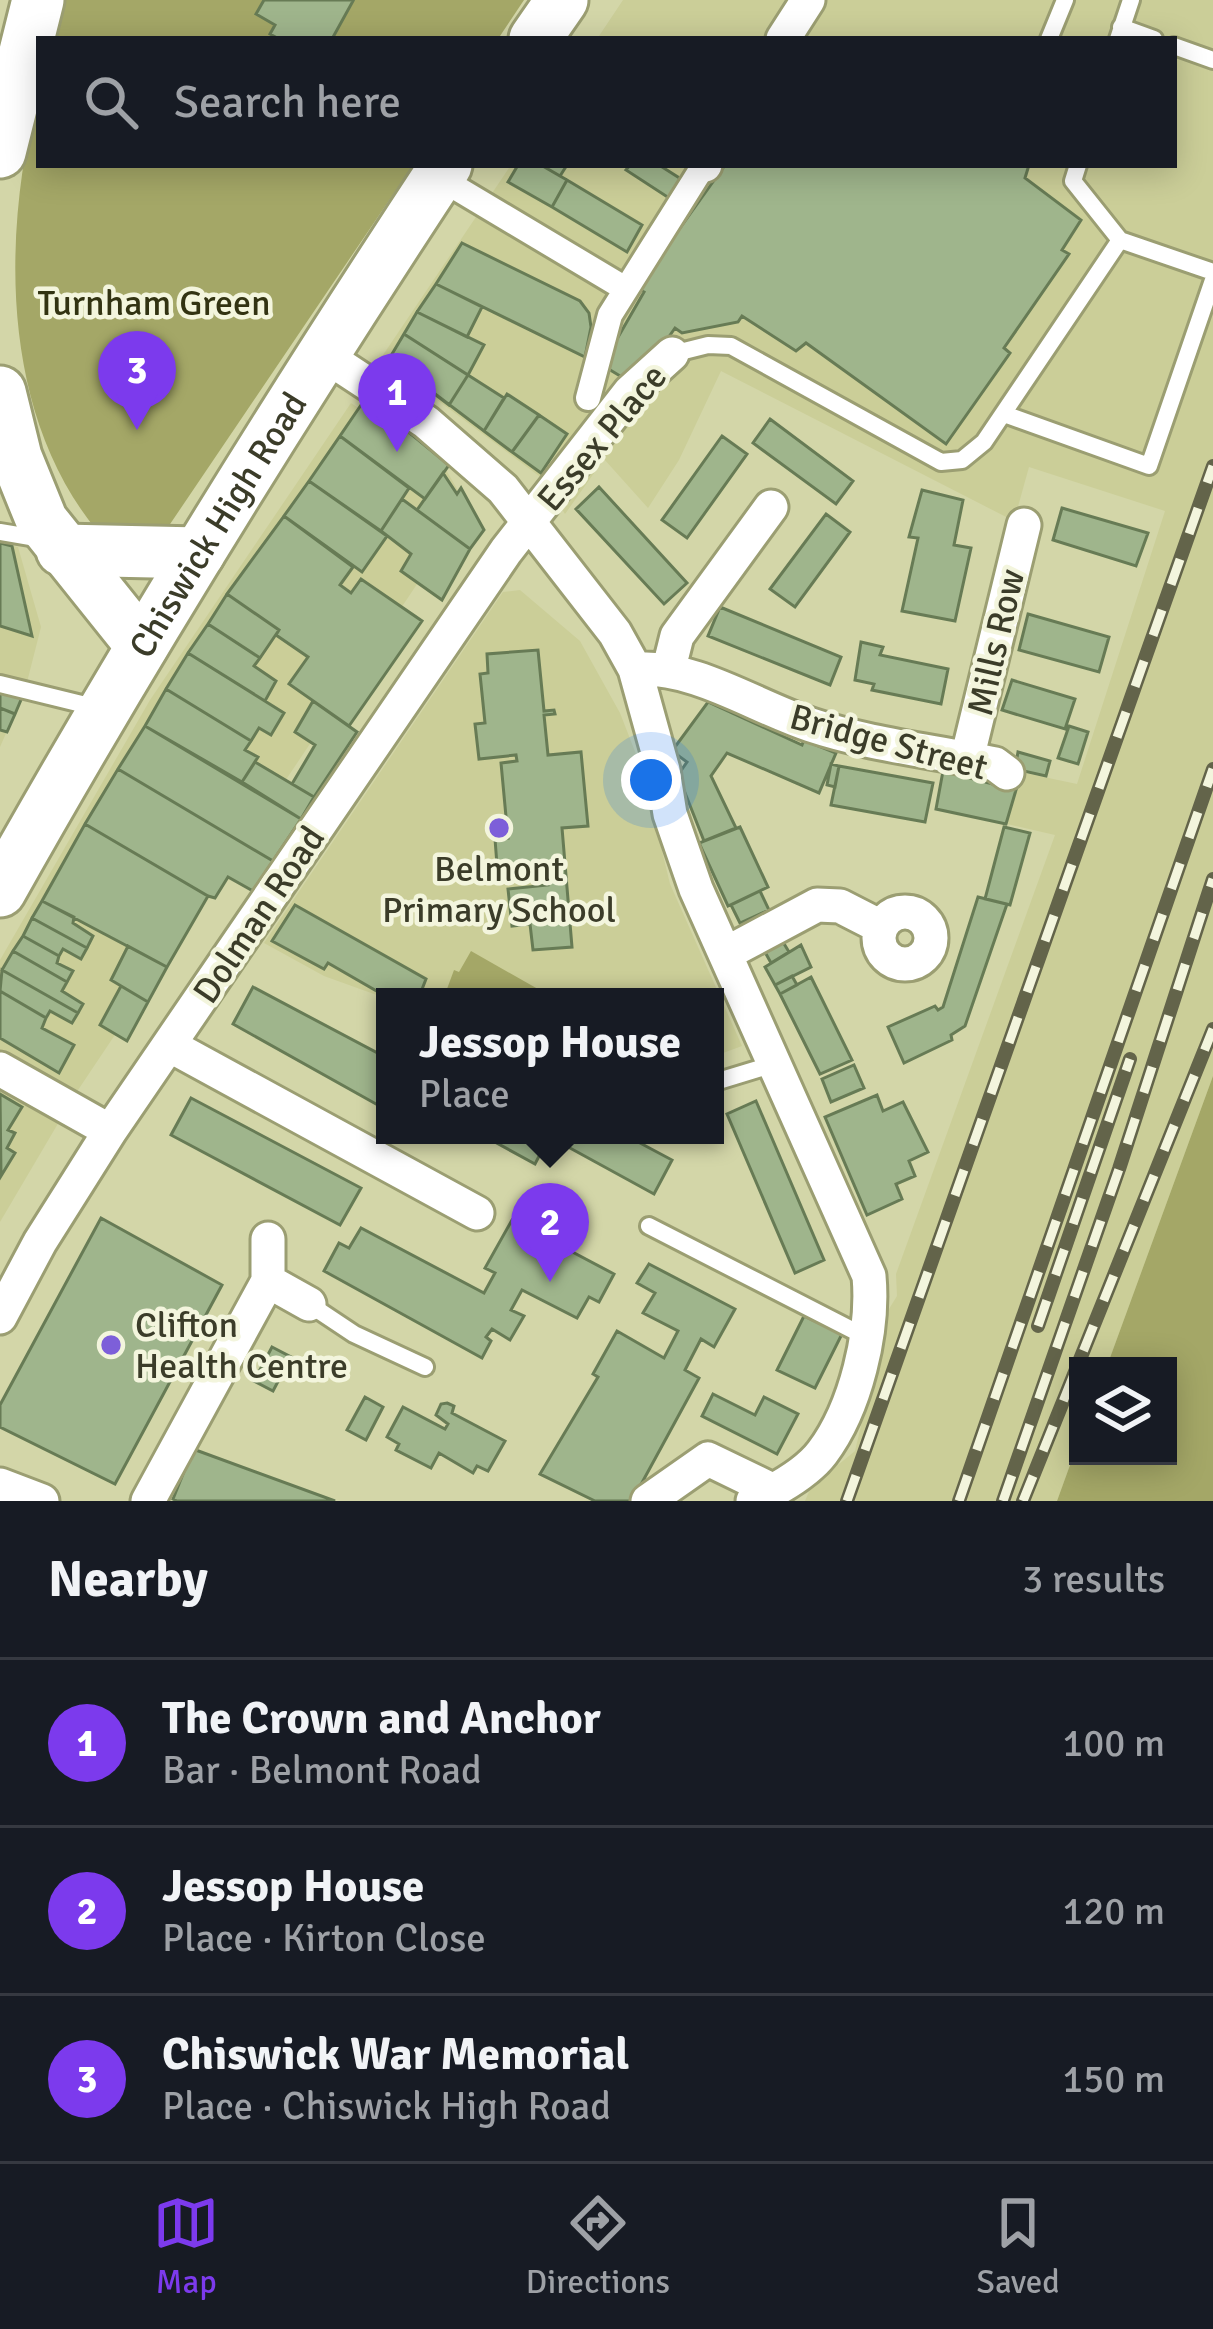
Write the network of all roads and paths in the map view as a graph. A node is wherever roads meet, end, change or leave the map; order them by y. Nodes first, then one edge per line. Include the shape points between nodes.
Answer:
1 (38, 0) edge
2 (562, 0) edge
3 (808, 0) edge
4 (1065, 0) edge
5 (1131, 0) edge
6 (1119, 33) edge
7 (537, 36) edge
8 (785, 36) edge
9 (1050, 36) edge
10 (1177, 47) edge
11 (1213, 60) edge
12 (0, 152) edge
13 (703, 168) edge
14 (1077, 168) edge
15 (442, 171) edge
16 (1120, 240) junction
17 (1213, 276) edge
18 (624, 288) junction
19 (672, 354) joint
20 (324, 355) junction
21 (0, 392) edge
22 (588, 398) dead end
23 (1004, 414) junction
24 (771, 508) dead end
25 (530, 521) junction
26 (1024, 525) dead end
27 (0, 532) edge
28 (58, 545) junction
29 (199, 553) junction
30 (142, 646) junction
31 (648, 676) junction
32 (0, 684) edge
33 (103, 710) junction
34 (968, 759) junction
35 (1007, 773) dead end
36 (7, 863) edge
37 (881, 927) dead end
38 (727, 953) junction
39 (170, 1045) junction
40 (774, 1064) junction
41 (0, 1069) edge
42 (724, 1079) edge
43 (110, 1131) junction
44 (477, 1213) dead end
45 (649, 1226) dead end
46 (268, 1239) dead end
47 (9, 1280) edge
48 (268, 1281) junction
49 (309, 1304) joint
50 (0, 1317) edge
51 (864, 1336) junction
52 (425, 1367) dead end
53 (0, 1486) edge
54 (764, 1496) edge
55 (42, 1501) edge
56 (148, 1501) edge
57 (648, 1501) edge

1 - 12 main road
2 - 7 main road
3 - 8 street
4 - 9 lane
5 - 6 lane
10 - 11 lane
13 - 18 street
14 - 16 lane via 1073,181
15 - 18 street
15 - 20 main road, Chiswick High Road
16 - 17 lane
16 - 23 lane
17 - 23 lane via 1149,466
18 - 22 street
19 - 23 lane via 708,345 741,350 941,462 976,452
19 - 25 street, Essex Place via 631,392
20 - 25 street via 426,422
20 - 29 main road, Chiswick High Road
21 - 28 main road via 16,457
24 - 31 street
25 - 31 street
25 - 39 street, Dolman Road
26 - 34 street, Mills Row
27 - 28 lane
28 - 29 main road
28 - 30 main road
29 - 30 main road, Chiswick High Road
30 - 33 main road, Chiswick High Road
31 - 34 street, Bridge Street via 858,738
31 - 38 street via 681,850
32 - 33 lane
33 - 36 main road, Chiswick High Road
34 - 35 street, Bridge Street
37 - 38 street via 840,906 817,905
38 - 40 street via 734,990
39 - 43 street, Dolman Road
39 - 44 street
40 - 42 lane
40 - 51 street via 869,1276
41 - 43 street
43 - 47 street, Dolman Road
45 - 51 lane
46 - 48 street
47 - 50 street, Dolman Road
48 - 49 street
48 - 56 street
49 - 52 lane
51 - 54 street via 841,1424 819,1457
53 - 55 street
54 - 57 street via 709,1459

